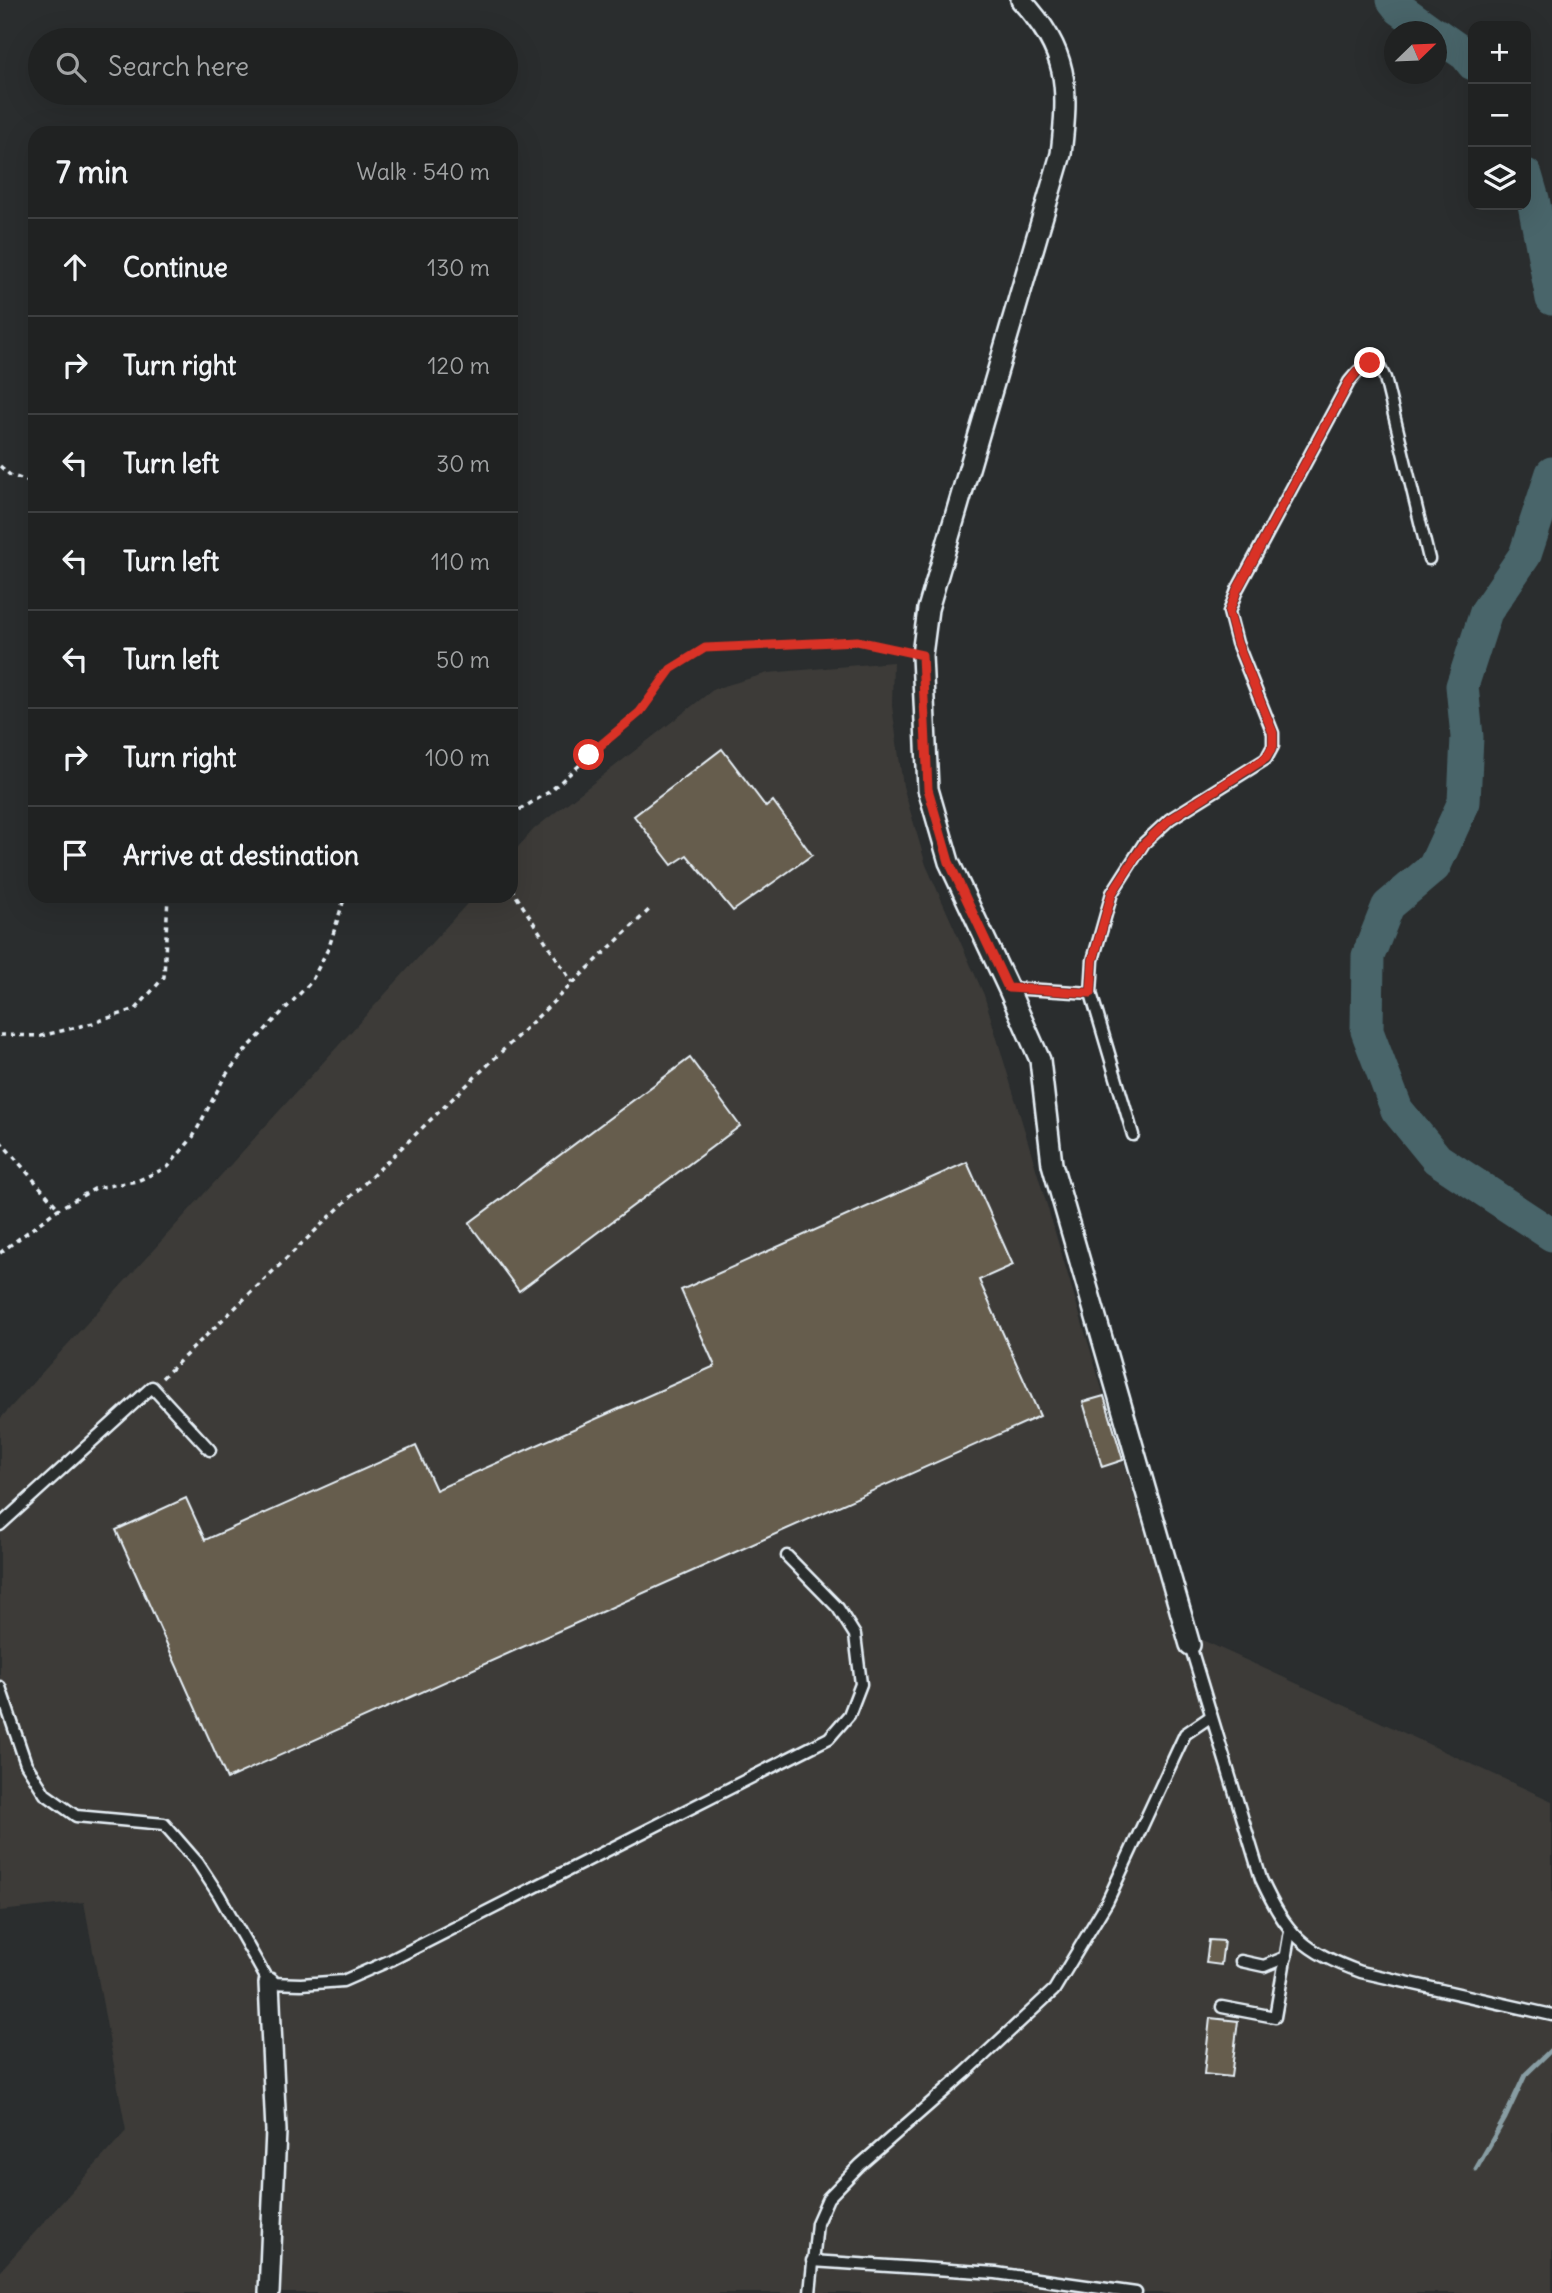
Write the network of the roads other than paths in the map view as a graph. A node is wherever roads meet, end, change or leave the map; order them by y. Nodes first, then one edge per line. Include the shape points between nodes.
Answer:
1 (1021, 0) edge
2 (1429, 559) dead end
3 (1008, 988) junction
4 (1091, 993) junction
5 (1133, 1135) dead end
6 (210, 1450) dead end
7 (0, 1525) edge
8 (787, 1556) dead end
9 (1190, 1646) joint
10 (0, 1687) edge
11 (1210, 1717) junction
12 (1290, 1931) junction
13 (1286, 1957) junction
14 (1241, 1961) dead end
15 (269, 1983) junction
16 (1222, 2007) dead end
17 (1552, 2015) edge
18 (812, 2261) junction
19 (269, 2293) edge
20 (810, 2293) edge
21 (1136, 2293) edge

1 - 3 street via 1053,43 1062,67 1066,101 1061,154 928,609 922,655 928,789 949,862
2 - 4 lane via 1385,378 1378,364 1370,363 1349,382 1229,612 1273,733 1273,746 1266,758 1170,819 1144,844 1112,893 1093,960
3 - 4 lane
3 - 9 street via 1040,1060 1052,1164
4 - 5 lane
6 - 7 lane via 152,1387
8 - 15 lane via 838,1608 855,1635 862,1684 849,1715 829,1738 343,1981
9 - 11 lane
10 - 15 lane via 26,1764 45,1794 76,1816 164,1824 198,1863
11 - 12 lane via 1261,1879
11 - 18 lane via 1185,1734 1107,1902 1054,1990 828,2197 817,2223
12 - 13 lane
12 - 17 lane via 1333,1962 1362,1972
13 - 14 lane via 1264,1966
13 - 16 lane via 1275,2017
15 - 19 street via 276,2131
18 - 20 lane
18 - 21 lane via 996,2273

